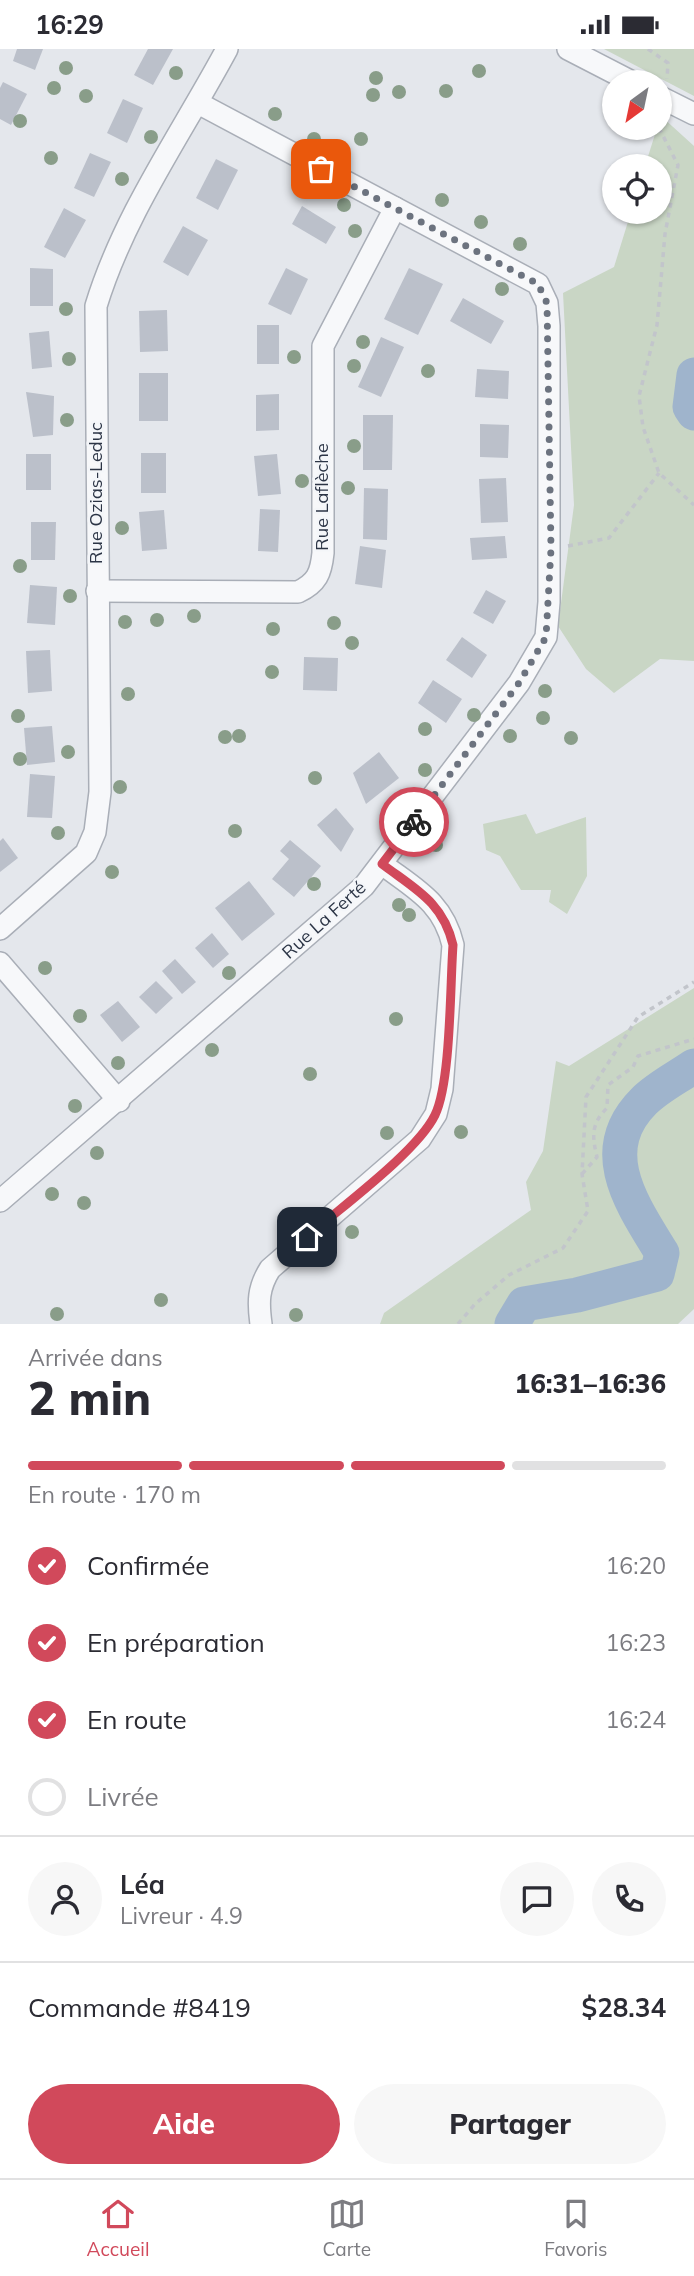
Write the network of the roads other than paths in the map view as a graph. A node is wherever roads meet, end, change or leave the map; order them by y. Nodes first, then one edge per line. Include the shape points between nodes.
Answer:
1 (227, 49) edge
2 (568, 49) edge
3 (609, 70) edge
4 (198, 103) junction
5 (672, 103) edge
6 (694, 114) edge
7 (395, 208) junction
8 (97, 591) junction
9 (382, 864) junction
10 (0, 929) edge
11 (0, 963) edge
12 (119, 1101) junction
13 (0, 1201) edge
14 (261, 1324) edge

1 - 4 street, Rue Ozias-Leduc
2 - 3 street
4 - 7 street, Rue La Ferté
4 - 8 street, Rue Ozias-Leduc via 126,229 96,306
5 - 6 street
7 - 8 street, Rue Laflèche via 323,346 323,553 313,585 298,592
7 - 9 street, Rue La Ferté via 538,284 547,303 551,549 546,637 519,683
8 - 10 street, Rue Ozias-Leduc via 100,792 94,832 86,853
9 - 12 street, Rue La Ferté via 364,886
9 - 14 street via 435,904 453,945 436,1114 420,1139 270,1269 261,1283 258,1301
11 - 12 street
12 - 13 street, Rue La Ferté

